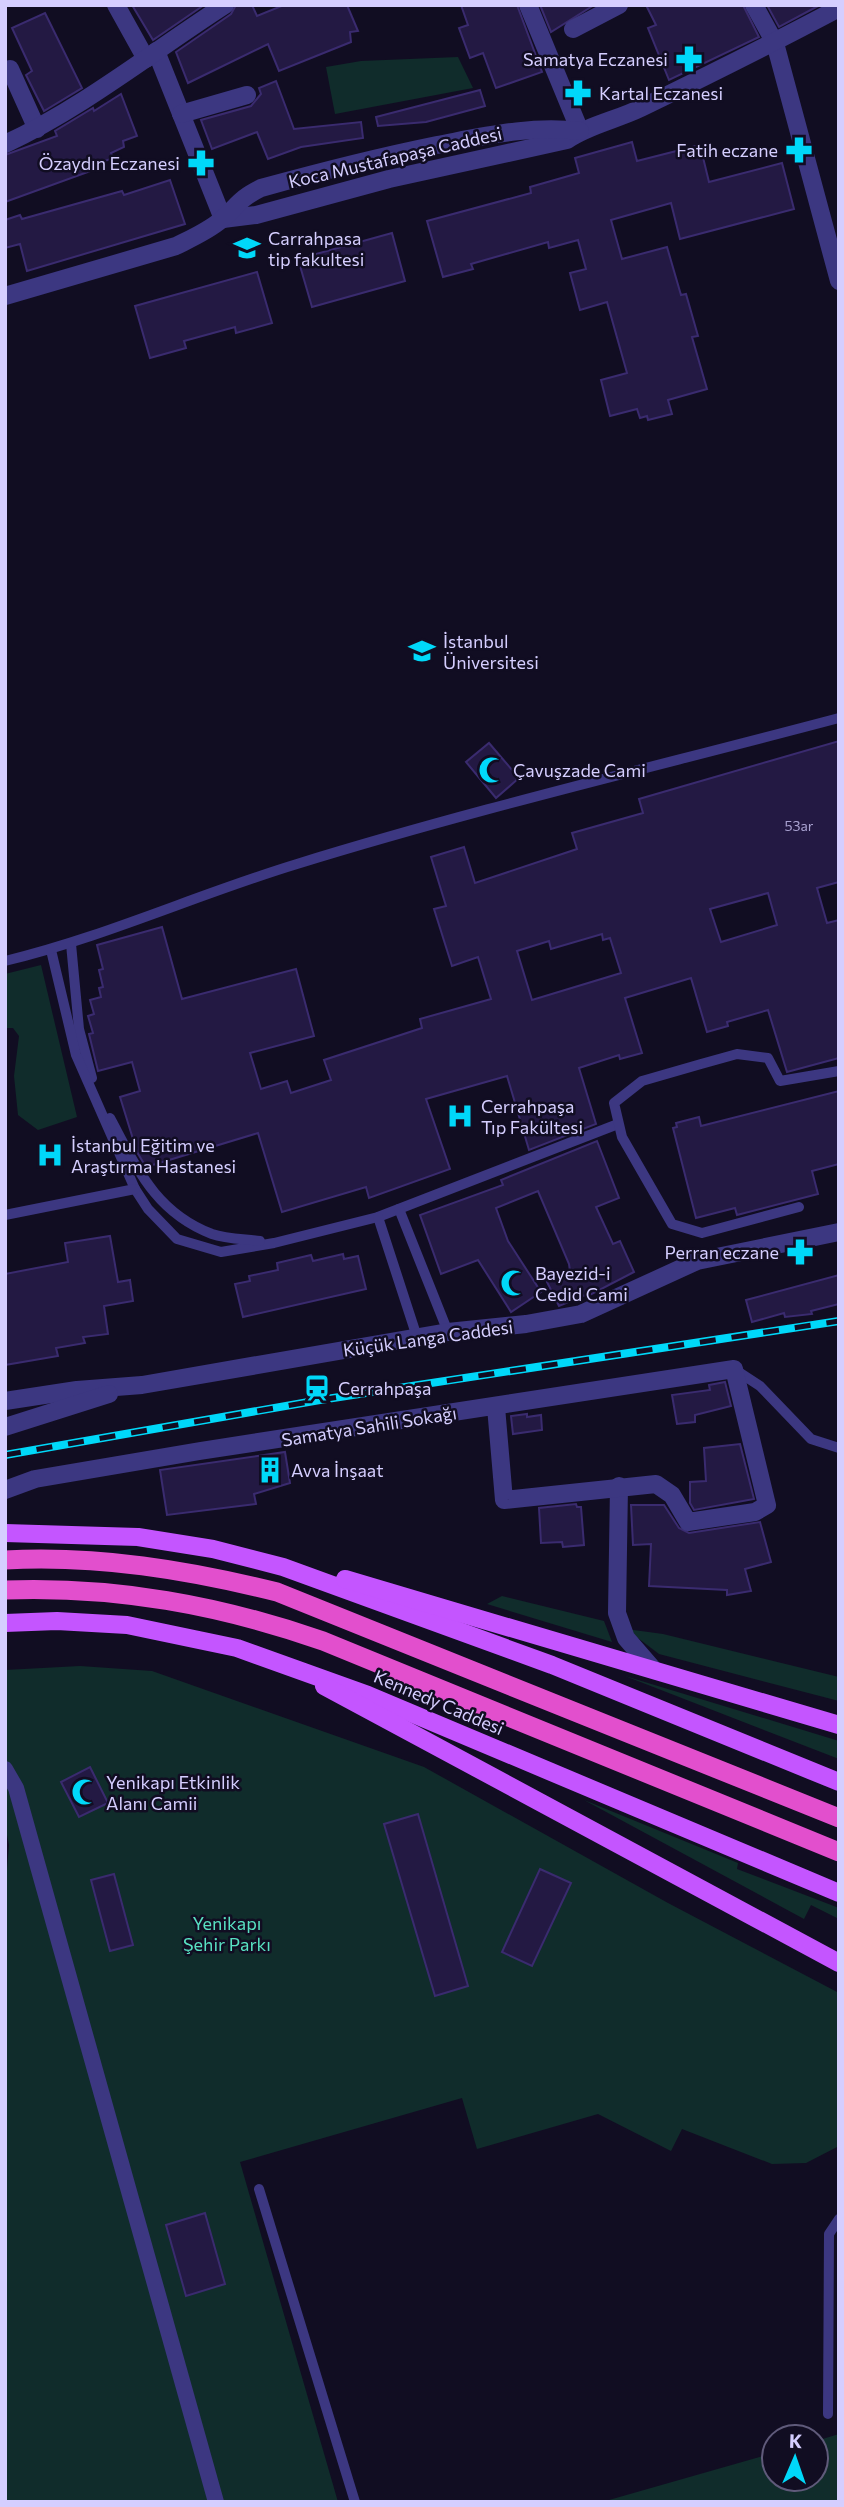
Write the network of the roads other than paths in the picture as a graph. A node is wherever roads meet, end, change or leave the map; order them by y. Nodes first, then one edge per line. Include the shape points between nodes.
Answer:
1 (116, 5) edge
2 (225, 5) edge
3 (528, 5) edge
4 (619, 5) edge
5 (754, 5) edge
6 (839, 8) edge
7 (573, 29) dead end
8 (775, 43) junction
9 (151, 55) junction
10 (10, 69) dead end
11 (247, 95) dead end
12 (181, 114) junction
13 (37, 129) junction
14 (580, 131) junction
15 (5, 144) edge
16 (222, 219) junction
17 (839, 281) edge
18 (5, 296) edge
19 (839, 718) edge
20 (71, 944) junction
21 (51, 950) junction
22 (5, 961) edge
23 (839, 1071) edge
24 (618, 1124) junction
25 (135, 1189) junction
26 (799, 1207) dead end
27 (399, 1209) junction
28 (5, 1214) edge
29 (378, 1217) junction
30 (839, 1232) edge
31 (274, 1243) junction
32 (447, 1332) junction
33 (417, 1338) junction
34 (734, 1369) junction
35 (142, 1385) junction
36 (5, 1401) edge
37 (496, 1408) junction
38 (5, 1427) edge
39 (839, 1448) edge
40 (619, 1486) junction
41 (5, 1490) edge
42 (5, 1533) edge
43 (5, 1560) edge
44 (283, 1567) junction
45 (5, 1590) edge
46 (5, 1623) edge
47 (298, 1668) junction
48 (652, 1668) junction
49 (839, 1725) edge
50 (5, 1769) edge
51 (839, 1782) edge
52 (839, 1818) edge
53 (839, 1852) edge
54 (839, 1893) edge
55 (838, 1963) edge
56 (258, 2189) dead end
57 (839, 2219) edge
58 (828, 2414) dead end
59 (216, 2502) edge
60 (355, 2502) edge

1 - 9 street
2 - 9 street
3 - 14 street
4 - 7 street
5 - 8 street
6 - 8 street, Koca Mustafapaşa Caddesi
8 - 14 street, Koca Mustafapaşa Caddesi via 623,117
8 - 17 street
9 - 12 street
9 - 13 street
10 - 13 street
11 - 12 street
12 - 16 street
13 - 15 street
14 - 16 street, Koca Mustafapaşa Caddesi via 567,141 389,179 256,215
14 - 16 street, Koca Mustafapaşa Caddesi via 506,132 308,175 240,198
16 - 18 street, Koca Mustafapaşa Caddesi via 176,246
19 - 20 lane via 380,839
20 - 21 lane
20 - 31 lane via 79,1029 90,1073 144,1180 172,1213 214,1235
21 - 22 lane
21 - 25 lane via 76,1055
23 - 24 lane via 780,1081 768,1058 737,1054 642,1081 614,1103
24 - 26 lane via 672,1224 702,1233
24 - 27 lane
25 - 28 lane
25 - 31 lane via 177,1239 220,1252
27 - 29 lane
27 - 32 lane
29 - 31 lane
29 - 33 lane
30 - 32 street, Küçük Langa Caddesi via 697,1261 581,1314
32 - 33 street, Küçük Langa Caddesi
33 - 35 street, Küçük Langa Caddesi
34 - 37 street, Samatya Sahili Sokağı
34 - 39 lane via 760,1386 811,1439
34 - 40 street via 767,1505 755,1512 688,1522 672,1495 656,1484
35 - 36 street, Küçük Langa Caddesi
35 - 38 street
37 - 40 street via 504,1500
37 - 41 street, Samatya Sahili Sokağı via 187,1453 35,1479
40 - 48 street via 617,1613 626,1638
42 - 44 main road via 138,1537 214,1549
43 - 52 highway via 145,1564 277,1592
44 - 48 main road via 409,1595
44 - 51 main road via 552,1665
45 - 53 highway via 80,1589 158,1597 256,1618 348,1651
46 - 47 main road, Kennedy Caddesi via 127,1625 198,1637
47 - 54 main road, Kennedy Caddesi
47 - 55 main road via 336,1695 501,1779
48 - 49 main road
50 - 59 street via 16,1788
56 - 60 lane
57 - 58 lane via 829,2234

